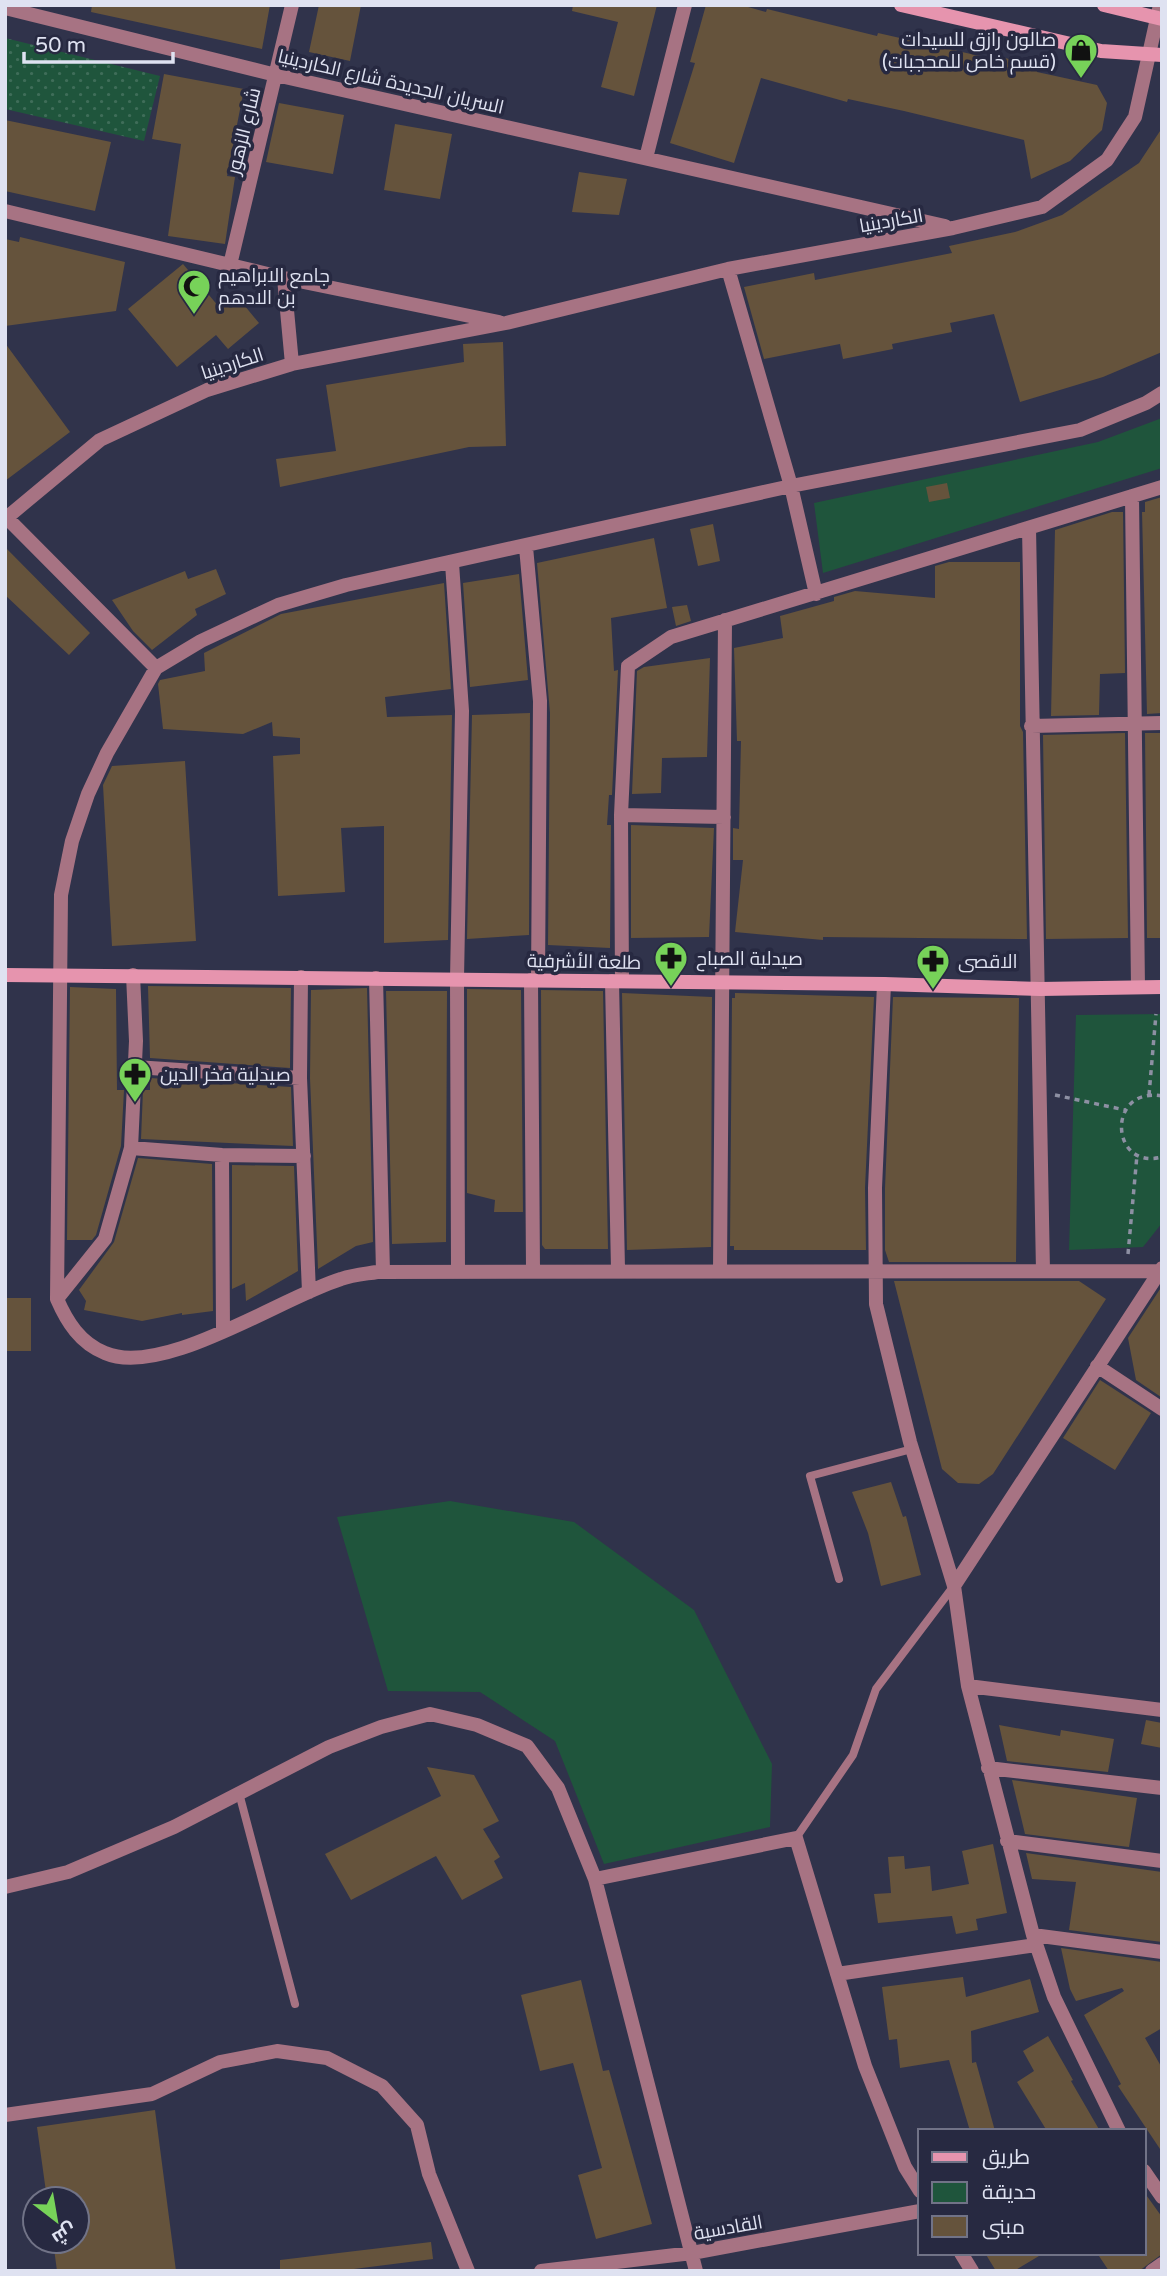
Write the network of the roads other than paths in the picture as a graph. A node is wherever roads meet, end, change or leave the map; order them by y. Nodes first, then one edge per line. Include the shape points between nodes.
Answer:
1 (292, 5) edge
2 (685, 5) edge
3 (901, 5) edge
4 (1104, 5) edge
5 (5, 8) edge
6 (1160, 14) edge
7 (1156, 53) edge
8 (276, 75) junction
9 (646, 158) junction
10 (5, 211) edge
11 (953, 228) junction
12 (230, 265) junction
13 (728, 269) junction
14 (284, 278) junction
15 (506, 323) junction
16 (292, 364) junction
17 (1162, 393) edge
18 (791, 486) junction
19 (1162, 487) edge
20 (1132, 496) junction
21 (6, 518) edge
22 (1030, 528) junction
23 (526, 547) junction
24 (452, 563) junction
25 (816, 594) junction
26 (725, 621) junction
27 (156, 668) junction
28 (1135, 723) junction
29 (1162, 723) edge
30 (1031, 726) junction
31 (621, 815) junction
32 (724, 817) junction
33 (5, 975) edge
34 (133, 975) junction
35 (61, 976) junction
36 (301, 977) junction
37 (376, 978) junction
38 (457, 979) junction
39 (535, 980) junction
40 (617, 981) junction
41 (724, 982) junction
42 (884, 984) junction
43 (1138, 987) junction
44 (1162, 987) edge
45 (1040, 989) junction
46 (135, 1068) junction
47 (300, 1078) junction
48 (131, 1148) junction
49 (222, 1155) junction
50 (304, 1156) junction
51 (618, 1269) junction
52 (458, 1270) junction
53 (533, 1270) junction
54 (720, 1270) junction
55 (1043, 1271) junction
56 (383, 1272) junction
57 (876, 1272) junction
58 (1158, 1278) edge
59 (309, 1292) junction
60 (57, 1298) junction
61 (223, 1330) junction
62 (1097, 1366) junction
63 (1162, 1409) edge
64 (912, 1449) junction
65 (839, 1579) dead end
66 (954, 1586) junction
67 (968, 1686) junction
68 (1162, 1710) edge
69 (988, 1769) junction
70 (1162, 1788) edge
71 (239, 1793) junction
72 (796, 1838) junction
73 (1007, 1840) junction
74 (1162, 1861) edge
75 (595, 1879) junction
76 (5, 1887) edge
77 (1035, 1940) junction
78 (1162, 1952) edge
79 (837, 1974) junction
80 (295, 2004) dead end
81 (5, 2116) edge
82 (1118, 2129) edge
83 (1146, 2174) edge
84 (918, 2188) edge
85 (1162, 2197) edge
86 (918, 2211) edge
87 (692, 2253) junction
88 (962, 2255) edge
89 (1162, 2264) edge
90 (468, 2271) edge
91 (541, 2271) edge
92 (696, 2271) edge
93 (972, 2271) edge
94 (1152, 2271) edge

1 - 8 street, شارع الزهور
2 - 9 street
3 - 7 main road via 1101,51
4 - 6 main road
5 - 8 street, السريان الجديدة شارع الكاردينيا
6 - 7 street, الكاردينيا
7 - 11 street, الكاردينيا via 1135,117 1107,160 1042,207
8 - 9 street, السريان الجديدة شارع الكاردينيا
8 - 12 street, شارع الزهور
9 - 11 street, السريان الجديدة شارع الكاردينيا
10 - 12 street, الكاردينيا
11 - 13 street, الكاردينيا
12 - 14 street, الكاردينيا
13 - 15 street, الكاردينيا
13 - 18 street
14 - 15 street, الكاردينيا
14 - 16 street
15 - 16 street, الكاردينيا
16 - 21 street, الكاردينيا via 207,390 100,440
17 - 18 street via 1080,430
18 - 23 street
18 - 25 street
19 - 20 street
20 - 22 street
20 - 28 street
21 - 27 street
22 - 25 street
22 - 30 street
23 - 24 street
23 - 39 street via 540,701
24 - 27 street via 278,605
24 - 38 street via 462,711
25 - 26 street
26 - 31 street via 671,637 628,666
26 - 32 street
27 - 35 street via 107,753 72,841 61,895
28 - 29 street
28 - 30 street
28 - 43 street
30 - 45 street
31 - 32 street
31 - 40 street
32 - 41 street
33 - 35 main road, طلعة الأشرفية
34 - 35 main road, طلعة الأشرفية
34 - 36 main road, طلعة الأشرفية
34 - 46 street
35 - 60 street
36 - 37 main road, طلعة الأشرفية
36 - 47 street
37 - 38 main road, طلعة الأشرفية
37 - 56 street
38 - 39 main road, طلعة الأشرفية
38 - 52 street
39 - 40 main road, طلعة الأشرفية
39 - 53 street
40 - 41 main road, طلعة الأشرفية
40 - 51 street
41 - 42 main road, طلعة الأشرفية
41 - 54 street
42 - 45 main road, طلعة الأشرفية
42 - 57 street
43 - 44 main road, طلعة الأشرفية
43 - 45 main road, طلعة الأشرفية
45 - 55 street
46 - 47 street
46 - 48 street
47 - 50 street
48 - 49 street
48 - 60 street via 105,1239
49 - 50 street
49 - 61 street
50 - 59 street
51 - 53 street
51 - 54 street
52 - 53 street
52 - 56 street
54 - 57 street
55 - 57 street
55 - 58 street via 1129,1271
56 - 59 street via 341,1279
57 - 64 street via 876,1304
58 - 62 street
59 - 61 street
60 - 61 street via 67,1322 86,1343 107,1354 133,1358 163,1353
62 - 63 street
62 - 66 street
64 - 65 lane via 810,1476
64 - 66 street
66 - 67 street
66 - 72 lane via 876,1689 853,1755
67 - 68 street
67 - 69 street
69 - 70 street
69 - 73 street
71 - 75 street via 329,1747 381,1727 430,1714 477,1725 527,1746 558,1788
71 - 76 street via 174,1827 68,1872
71 - 80 lane
72 - 75 street
72 - 79 street
73 - 74 street
73 - 77 street
75 - 87 street
77 - 78 street
77 - 79 street
77 - 82 street via 1054,1997
79 - 84 street via 865,2066 905,2167
81 - 90 street via 152,2094 220,2062 277,2051 327,2058 382,2086 418,2124 429,2174
83 - 85 street
86 - 87 street, القادسية
87 - 91 street, القادسية
87 - 92 street
88 - 93 street
89 - 94 street

